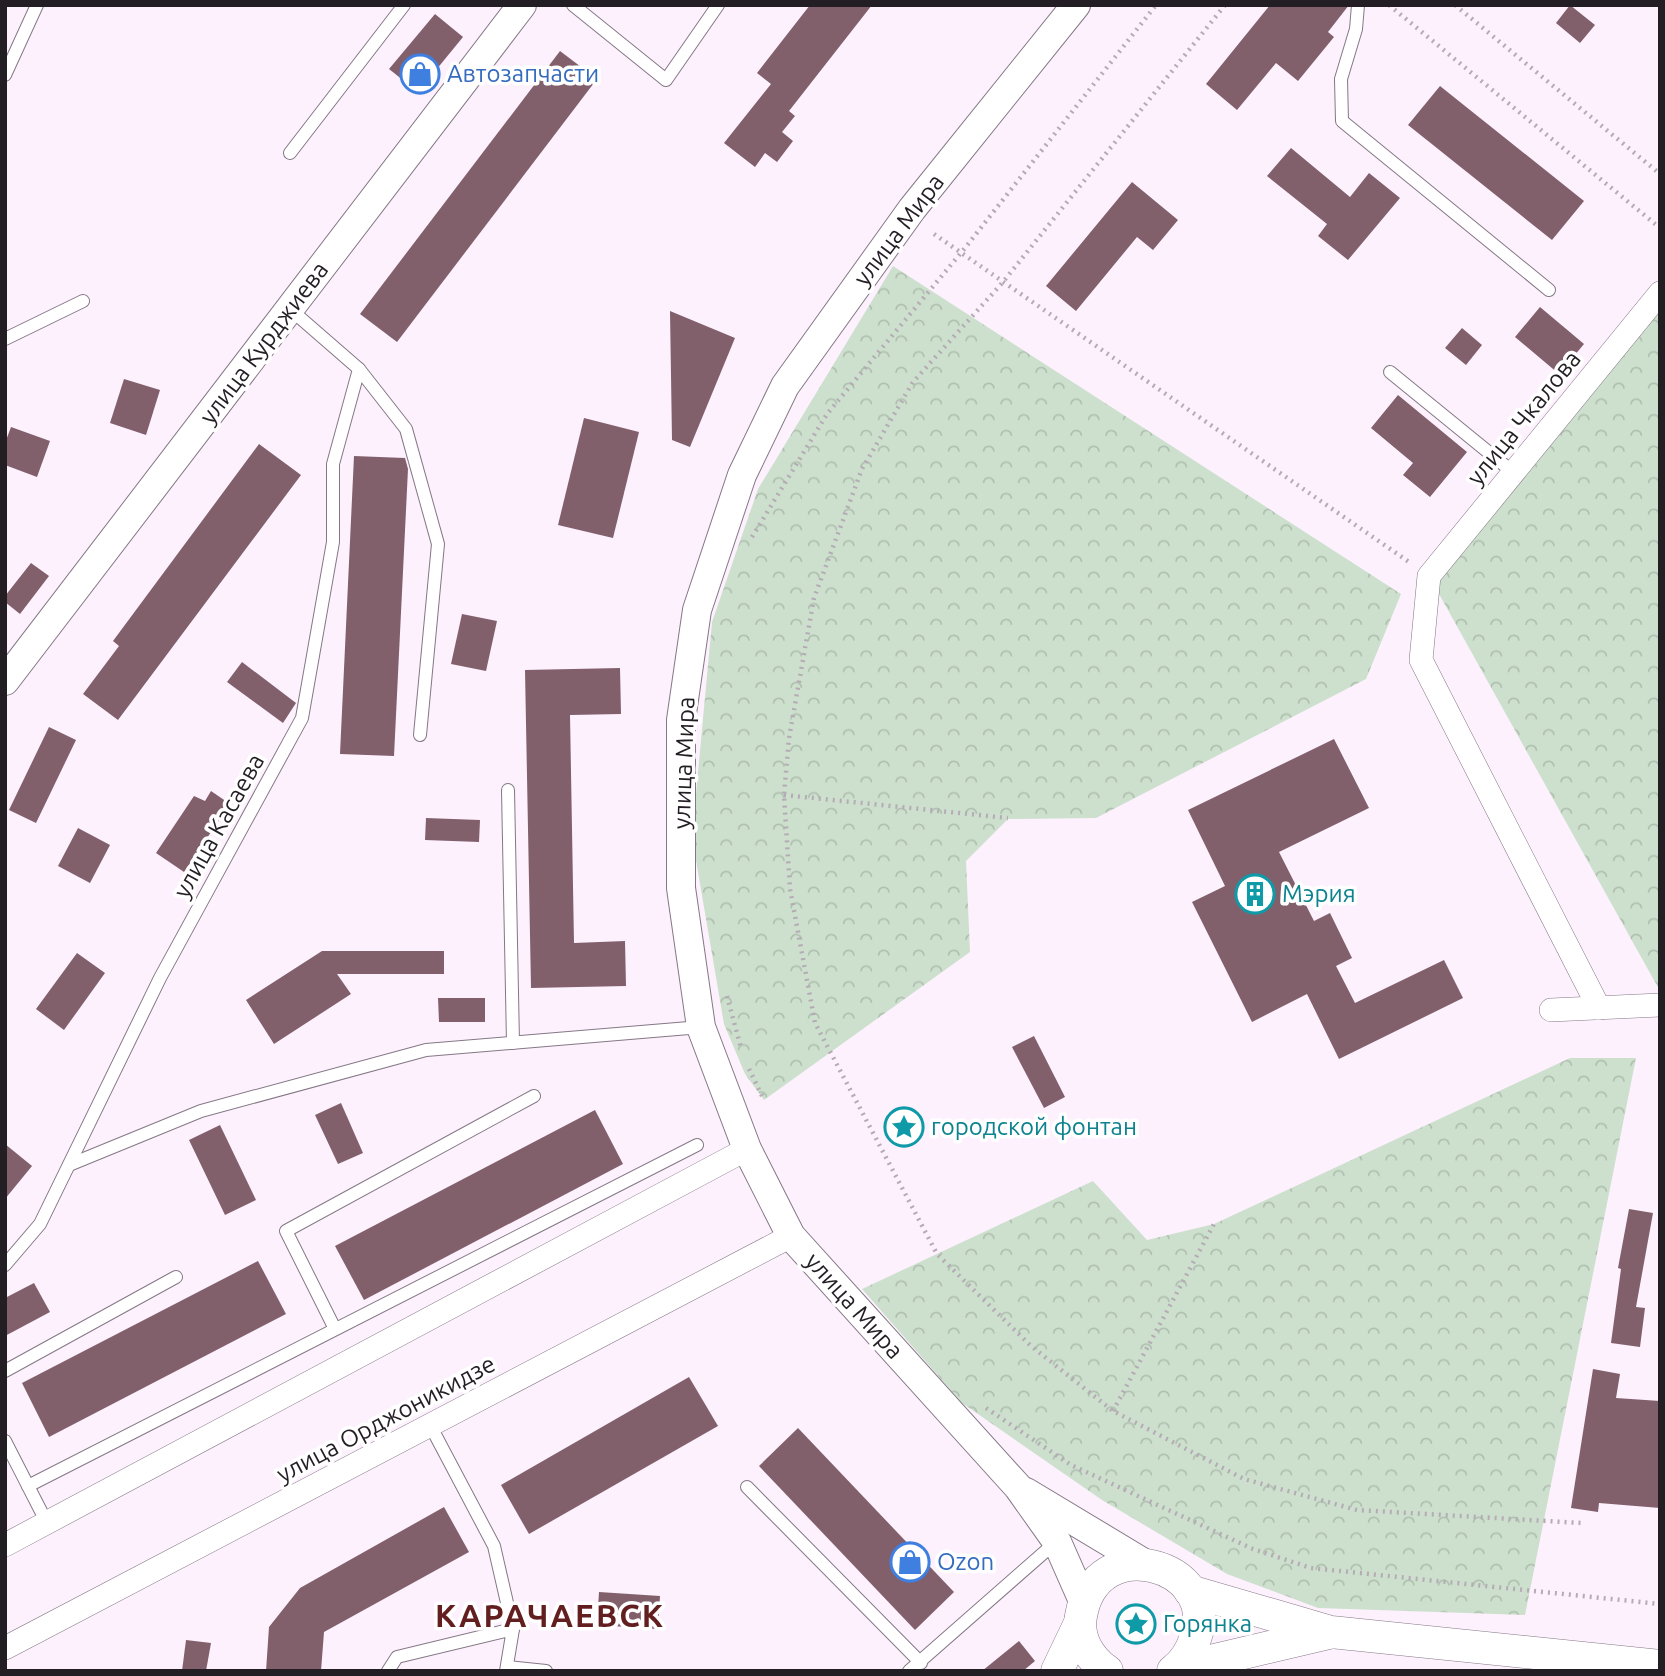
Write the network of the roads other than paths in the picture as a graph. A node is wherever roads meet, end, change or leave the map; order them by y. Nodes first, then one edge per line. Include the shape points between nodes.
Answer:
1 (37, 5) edge
2 (404, 5) edge
3 (522, 5) edge
4 (573, 5) edge
5 (719, 5) edge
6 (1076, 5) edge
7 (1358, 5) edge
8 (5, 75) edge
9 (290, 153) dead end
10 (1549, 290) dead end
11 (1660, 293) edge
12 (83, 301) dead end
13 (290, 309) junction
14 (5, 339) edge
15 (359, 369) junction
16 (1390, 373) dead end
17 (1514, 472) junction
18 (5, 681) edge
19 (420, 735) dead end
20 (508, 789) dead end
21 (1660, 1005) edge
22 (1599, 1008) junction
23 (1551, 1010) dead end
24 (701, 1027) junction
25 (513, 1043) junction
26 (534, 1096) dead end
27 (696, 1145) dead end
28 (747, 1149) junction
29 (69, 1165) junction
30 (791, 1236) junction
31 (5, 1265) edge
32 (176, 1277) dead end
33 (335, 1329) junction
34 (5, 1371) edge
35 (430, 1425) junction
36 (5, 1441) edge
37 (28, 1486) junction
38 (747, 1487) dead end
39 (1018, 1488) junction
40 (47, 1523) junction
41 (1057, 1542) junction
42 (5, 1545) edge
43 (1144, 1563) junction
44 (1189, 1591) junction
45 (1081, 1613) junction
46 (513, 1629) junction
47 (1331, 1632) junction
48 (5, 1648) edge
49 (921, 1663) junction
50 (1660, 1666) edge
51 (507, 1669) edge
52 (1175, 1670) edge
53 (388, 1671) edge
54 (546, 1671) edge
55 (909, 1671) edge
56 (1057, 1671) edge
57 (1107, 1671) edge

1 - 8 lane
2 - 9 lane
3 - 13 street, улица Курджиева
4 - 5 lane via 666,80
6 - 24 street, улица Мира via 912,209 785,386 742,475 697,610 681,720 681,888
7 - 10 lane via 1341,79 1342,121
11 - 17 street, улица Чкалова
12 - 14 lane
13 - 15 lane
13 - 18 street, улица Курджиева
15 - 19 lane via 407,429 438,544
15 - 29 lane, улица Касаева via 333,464 333,542 302,718 160,978
16 - 17 lane
17 - 22 street, улица Чкалова via 1429,576 1421,660
20 - 25 lane
21 - 22 street
22 - 23 street
24 - 25 lane
24 - 28 street, улица Мира
25 - 29 lane via 426,1050 214,1107
26 - 33 lane via 286,1231
27 - 33 lane
28 - 30 street, улица Мира
28 - 40 street
29 - 31 lane, улица Касаева via 40,1224
30 - 35 street, улица Орджоникидзе
30 - 39 street, улица Мира
32 - 34 lane
33 - 37 lane
35 - 46 lane via 494,1546
35 - 48 street, улица Орджоникидзе
36 - 37 lane
37 - 40 lane
38 - 49 lane
39 - 41 street, улица Мира
39 - 43 street, улица Мира
40 - 42 street
41 - 45 street, улица Мира
41 - 49 lane
43 - 44 main road via 1176,1576
43 - 45 main road via 1110,1570 1094,1583
44 - 47 main road
44 - 52 main road via 1197,1610 1198,1631 1192,1651
45 - 56 main road
45 - 57 main road via 1084,1645
46 - 51 lane
46 - 53 lane via 397,1657
47 - 50 main road
47 - 52 main road
49 - 55 lane
51 - 54 lane

